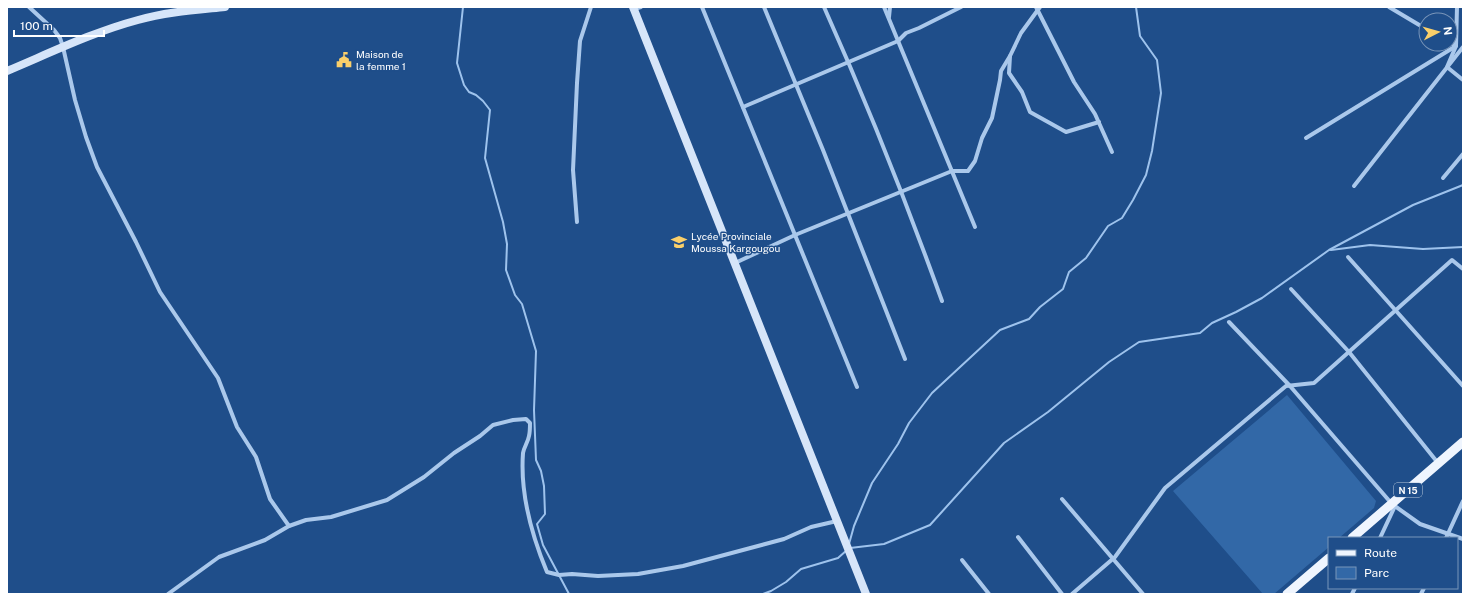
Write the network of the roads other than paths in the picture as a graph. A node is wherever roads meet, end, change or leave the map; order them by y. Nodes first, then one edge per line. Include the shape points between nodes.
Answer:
1 (29, 7) edge
2 (225, 7) edge
3 (591, 7) edge
4 (702, 7) edge
5 (764, 7) edge
6 (824, 7) edge
7 (884, 7) edge
8 (890, 7) edge
9 (961, 7) edge
10 (1389, 7) edge
11 (636, 8) edge
12 (1038, 8) edge
13 (889, 18) junction
14 (1418, 24) edge
15 (898, 41) junction
16 (63, 47) junction
17 (1463, 47) edge
18 (1446, 52) edge
19 (1453, 52) edge
20 (1010, 56) junction
21 (848, 62) junction
22 (1447, 67) junction
23 (7, 71) edge
24 (1463, 80) edge
25 (796, 84) junction
26 (743, 107) junction
27 (1099, 122) junction
28 (1306, 138) dead end
29 (1112, 152) dead end
30 (1463, 154) edge
31 (952, 171) junction
32 (1443, 178) dead end
33 (1354, 186) dead end
34 (901, 192) junction
35 (848, 214) junction
36 (577, 222) dead end
37 (975, 226) dead end
38 (796, 235) junction
39 (1348, 257) dead end
40 (735, 263) junction
41 (1463, 269) edge
42 (1291, 289) dead end
43 (942, 301) dead end
44 (1396, 311) junction
45 (1229, 322) dead end
46 (1349, 352) junction
47 (905, 359) dead end
48 (1290, 386) junction
49 (1463, 386) edge
50 (857, 387) dead end
51 (1463, 442) edge
52 (1438, 463) junction
53 (1062, 499) dead end
54 (1463, 501) edge
55 (1394, 505) junction
56 (837, 521) junction
57 (289, 526) junction
58 (1447, 536) edge
59 (1353, 537) edge
60 (1380, 537) edge
61 (1018, 538) dead end
62 (1328, 559) edge
63 (962, 560) dead end
64 (1112, 560) junction
65 (168, 594) edge
66 (866, 594) edge
67 (989, 594) edge
68 (1062, 594) edge
69 (1072, 594) edge
70 (1143, 594) edge
71 (1287, 594) edge

1 - 16 street via 54,30
2 - 16 main road via 138,20
3 - 36 street via 580,41 573,170
4 - 26 street
5 - 25 street
6 - 21 street
7 - 13 street
8 - 13 street
9 - 15 street via 906,33
10 - 14 street
11 - 40 main road
12 - 20 street via 1021,33
12 - 27 street via 1074,82
13 - 15 street
15 - 21 street
15 - 31 street
16 - 23 main road
16 - 57 street via 75,100 97,167 160,292 218,378 237,427 256,457 270,498
17 - 22 street
18 - 28 street
19 - 22 street
20 - 27 street via 1009,73 1022,92 1030,112 1066,132
20 - 31 street via 1001,71 992,118 975,161 968,171
21 - 25 street
21 - 34 street
22 - 24 street
22 - 33 street
25 - 26 street
25 - 35 street
26 - 38 street
27 - 29 street
30 - 32 street
31 - 34 street
31 - 37 street
34 - 35 street
34 - 43 street
35 - 38 street
35 - 47 street
38 - 40 street
38 - 50 street
39 - 44 street
40 - 56 main road
41 - 44 street via 1452,260
42 - 46 street
44 - 46 street
44 - 49 street
45 - 48 street
46 - 48 street via 1314,383
46 - 52 street
48 - 55 street
48 - 64 street via 1286,386 1165,488
51 - 52 main road, N 15
52 - 55 main road, N 15
53 - 64 street
54 - 58 street
55 - 58 street via 1420,524
55 - 59 main road, N 15
55 - 60 street
56 - 57 street via 811,527 784,539 683,566 638,574 559,576 547,572 528,516 523,479 523,452 530,423 526,419 519,419 493,425 424,477 387,500 332,517 306,520
56 - 66 main road
57 - 65 street via 265,540 219,557
61 - 68 street
62 - 71 main road
63 - 67 street
64 - 69 street
64 - 70 street

